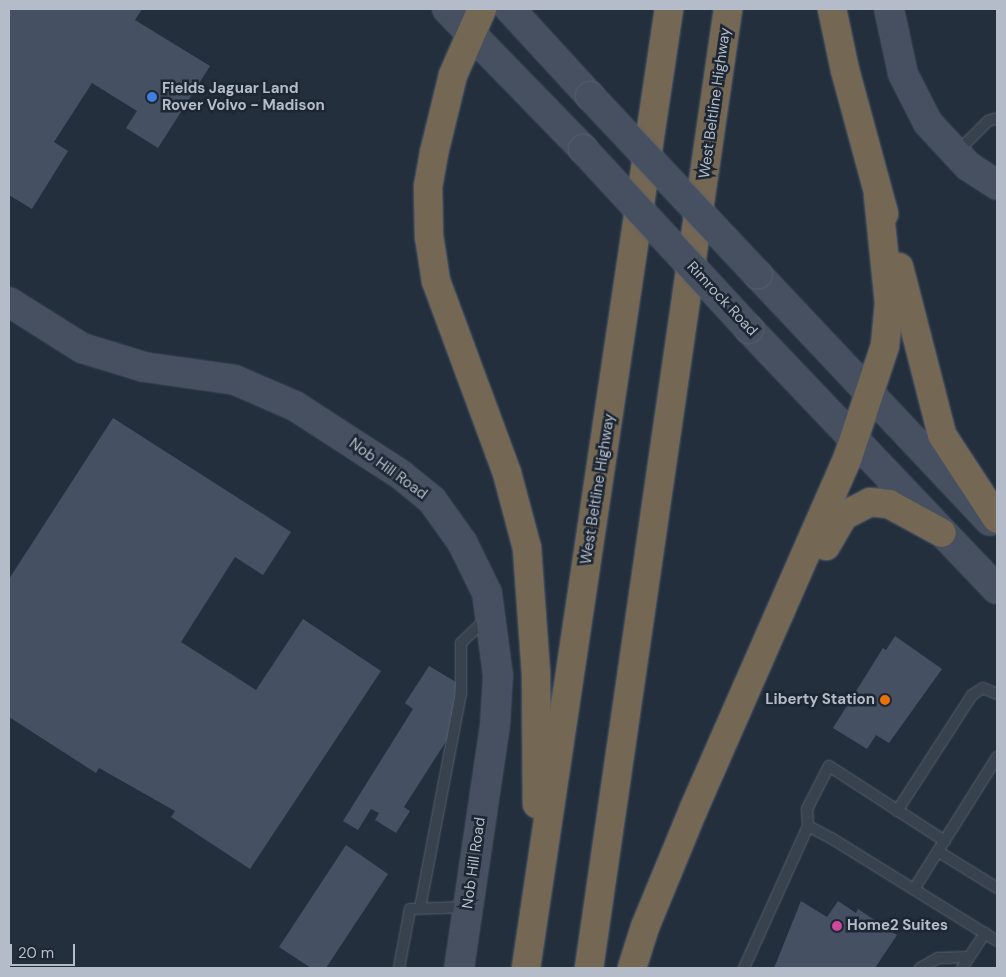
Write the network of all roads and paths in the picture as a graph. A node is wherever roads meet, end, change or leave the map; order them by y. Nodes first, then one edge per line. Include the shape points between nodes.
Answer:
1 (447, 9) edge
2 (482, 9) edge
3 (510, 9) edge
4 (669, 9) edge
5 (728, 9) edge
6 (832, 9) edge
7 (889, 9) edge
8 (471, 34) junction
9 (997, 118) edge
10 (955, 154) junction
11 (997, 185) edge
12 (878, 195) junction
13 (9, 302) edge
14 (869, 394) junction
15 (854, 439) junction
16 (997, 518) edge
17 (997, 529) edge
18 (942, 533) junction
19 (997, 589) edge
20 (491, 614) junction
21 (771, 640) junction
22 (997, 694) edge
23 (997, 757) edge
24 (897, 811) junction
25 (808, 826) junction
26 (945, 841) junction
27 (938, 852) junction
28 (538, 888) junction
29 (997, 888) edge
30 (914, 890) junction
31 (468, 907) junction
32 (420, 908) junction
33 (985, 934) junction
34 (997, 941) edge
35 (969, 957) junction
36 (399, 968) edge
37 (459, 968) edge
38 (526, 968) edge
39 (589, 968) edge
40 (632, 968) edge
41 (744, 968) edge
42 (920, 968) edge
43 (962, 968) edge

1 - 8 main road, Rimrock Road
2 - 8 highway
3 - 14 main road, bridge
4 - 28 highway, West Beltline Highway
5 - 39 highway, West Beltline Highway
6 - 12 highway via 844,70
7 - 10 main road via 911,96 928,123
8 - 15 main road, Rimrock Road, bridge
8 - 28 highway via 453,76 434,153 428,186 429,236 436,281 507,473 527,548 536,673
9 - 10 lane via 988,121
10 - 11 main road
12 - 14 highway via 889,303 885,346
12 - 16 highway via 942,435
13 - 20 main road, Nob Hill Road via 82,348 144,367 235,380 295,406 400,474 432,500 462,542 486,593
14 - 15 highway
14 - 17 main road
15 - 18 main road, Rimrock Road
15 - 21 highway
18 - 19 main road, Rimrock Road
18 - 21 highway via 889,504 870,502 857,506 843,516
20 - 31 main road, Nob Hill Road via 498,675 495,725
20 - 32 lane via 461,643 461,694
21 - 40 highway via 694,808 645,927
22 - 24 lane via 983,688 972,695
23 - 26 lane
24 - 25 lane via 829,766 807,809
24 - 26 lane
25 - 30 lane
25 - 41 lane
26 - 27 lane
27 - 29 lane
27 - 30 lane
28 - 38 highway, West Beltline Highway
30 - 33 lane
31 - 32 lane
31 - 37 main road, Nob Hill Road
32 - 36 lane via 410,909
33 - 34 lane
33 - 35 lane
35 - 42 lane via 938,958
35 - 43 lane

